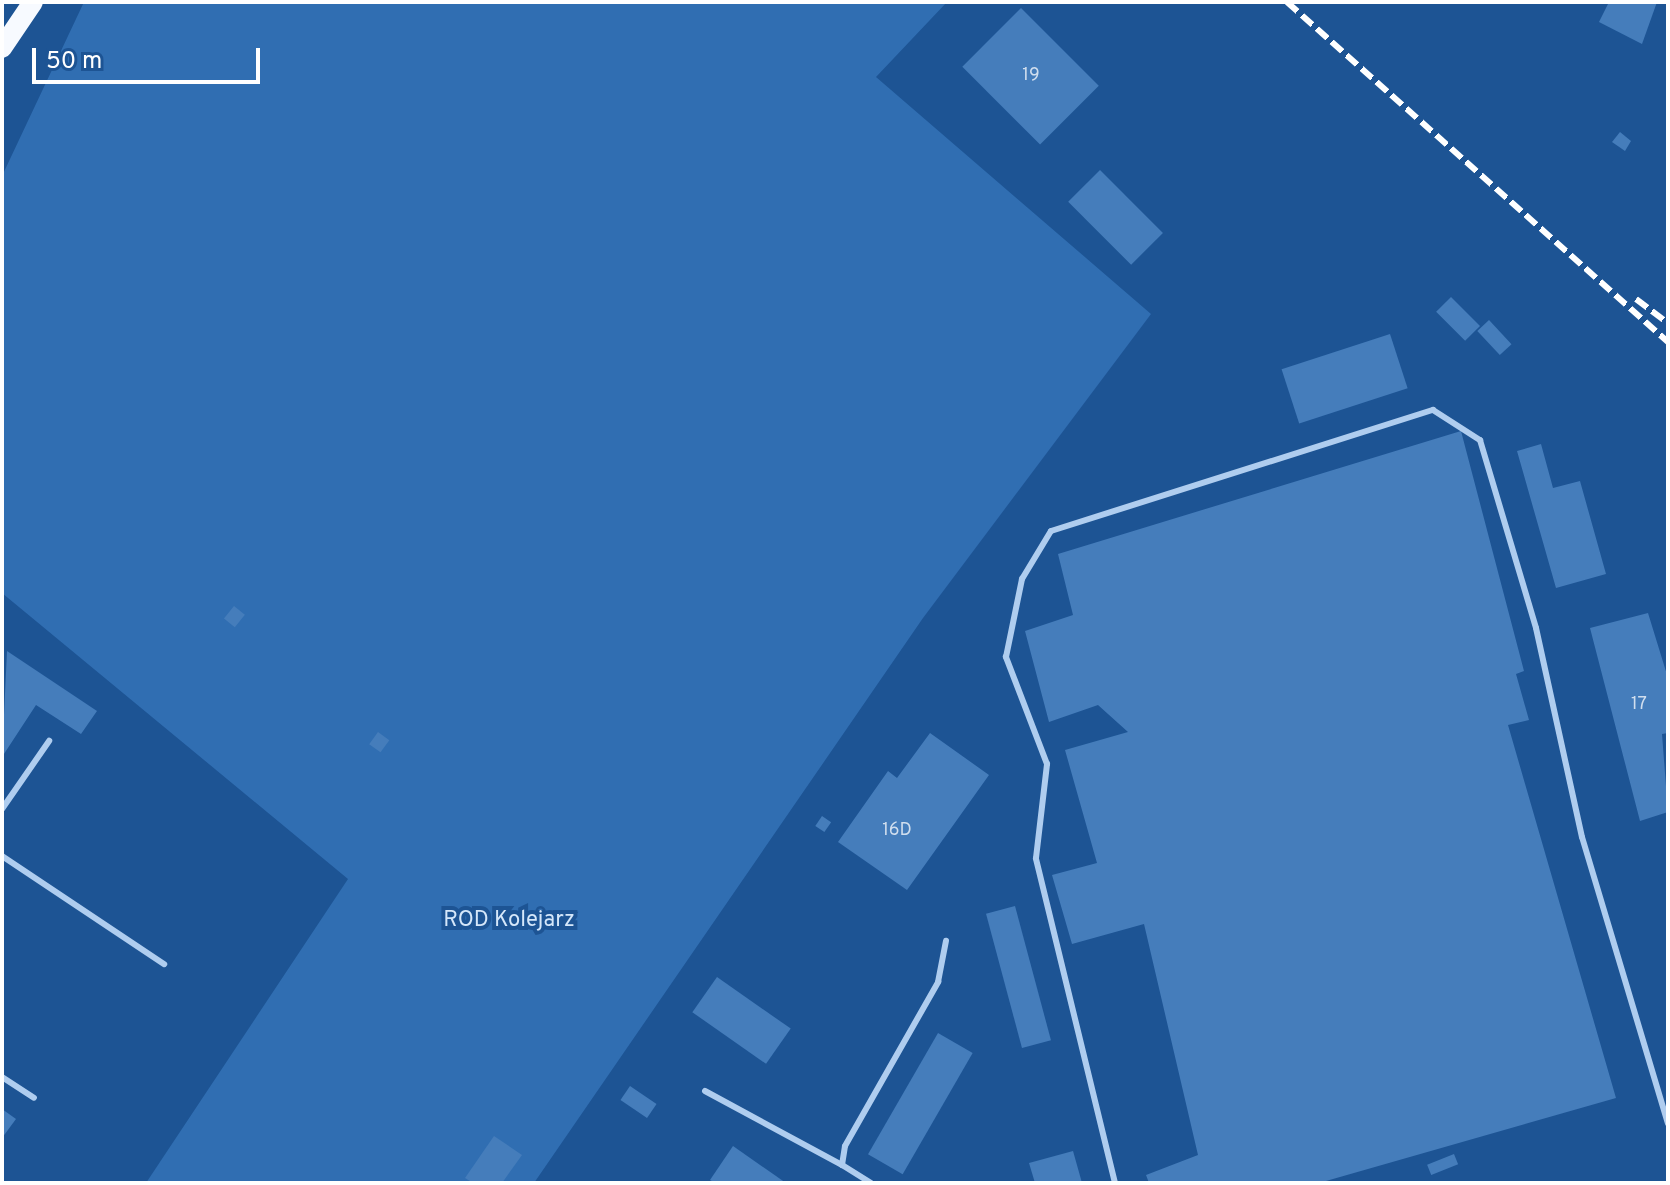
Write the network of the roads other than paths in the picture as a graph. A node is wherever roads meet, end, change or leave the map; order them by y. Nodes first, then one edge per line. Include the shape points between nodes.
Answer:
1 (33, 2) edge
2 (2, 48) edge
3 (49, 741) dead end
4 (2, 809) edge
5 (2, 856) edge
6 (946, 941) dead end
7 (164, 964) dead end
8 (2, 1077) edge
9 (705, 1091) dead end
10 (34, 1098) dead end
11 (1668, 1123) edge
12 (842, 1165) junction
13 (871, 1183) edge
14 (1115, 1183) edge

1 - 2 main road
3 - 4 lane
5 - 7 lane
6 - 12 lane via 938,982 845,1146
8 - 10 lane
9 - 12 lane
11 - 14 lane via 1582,837 1536,628 1480,440 1433,410 1051,531 1022,579 1006,657 1047,764 1036,858
12 - 13 lane

